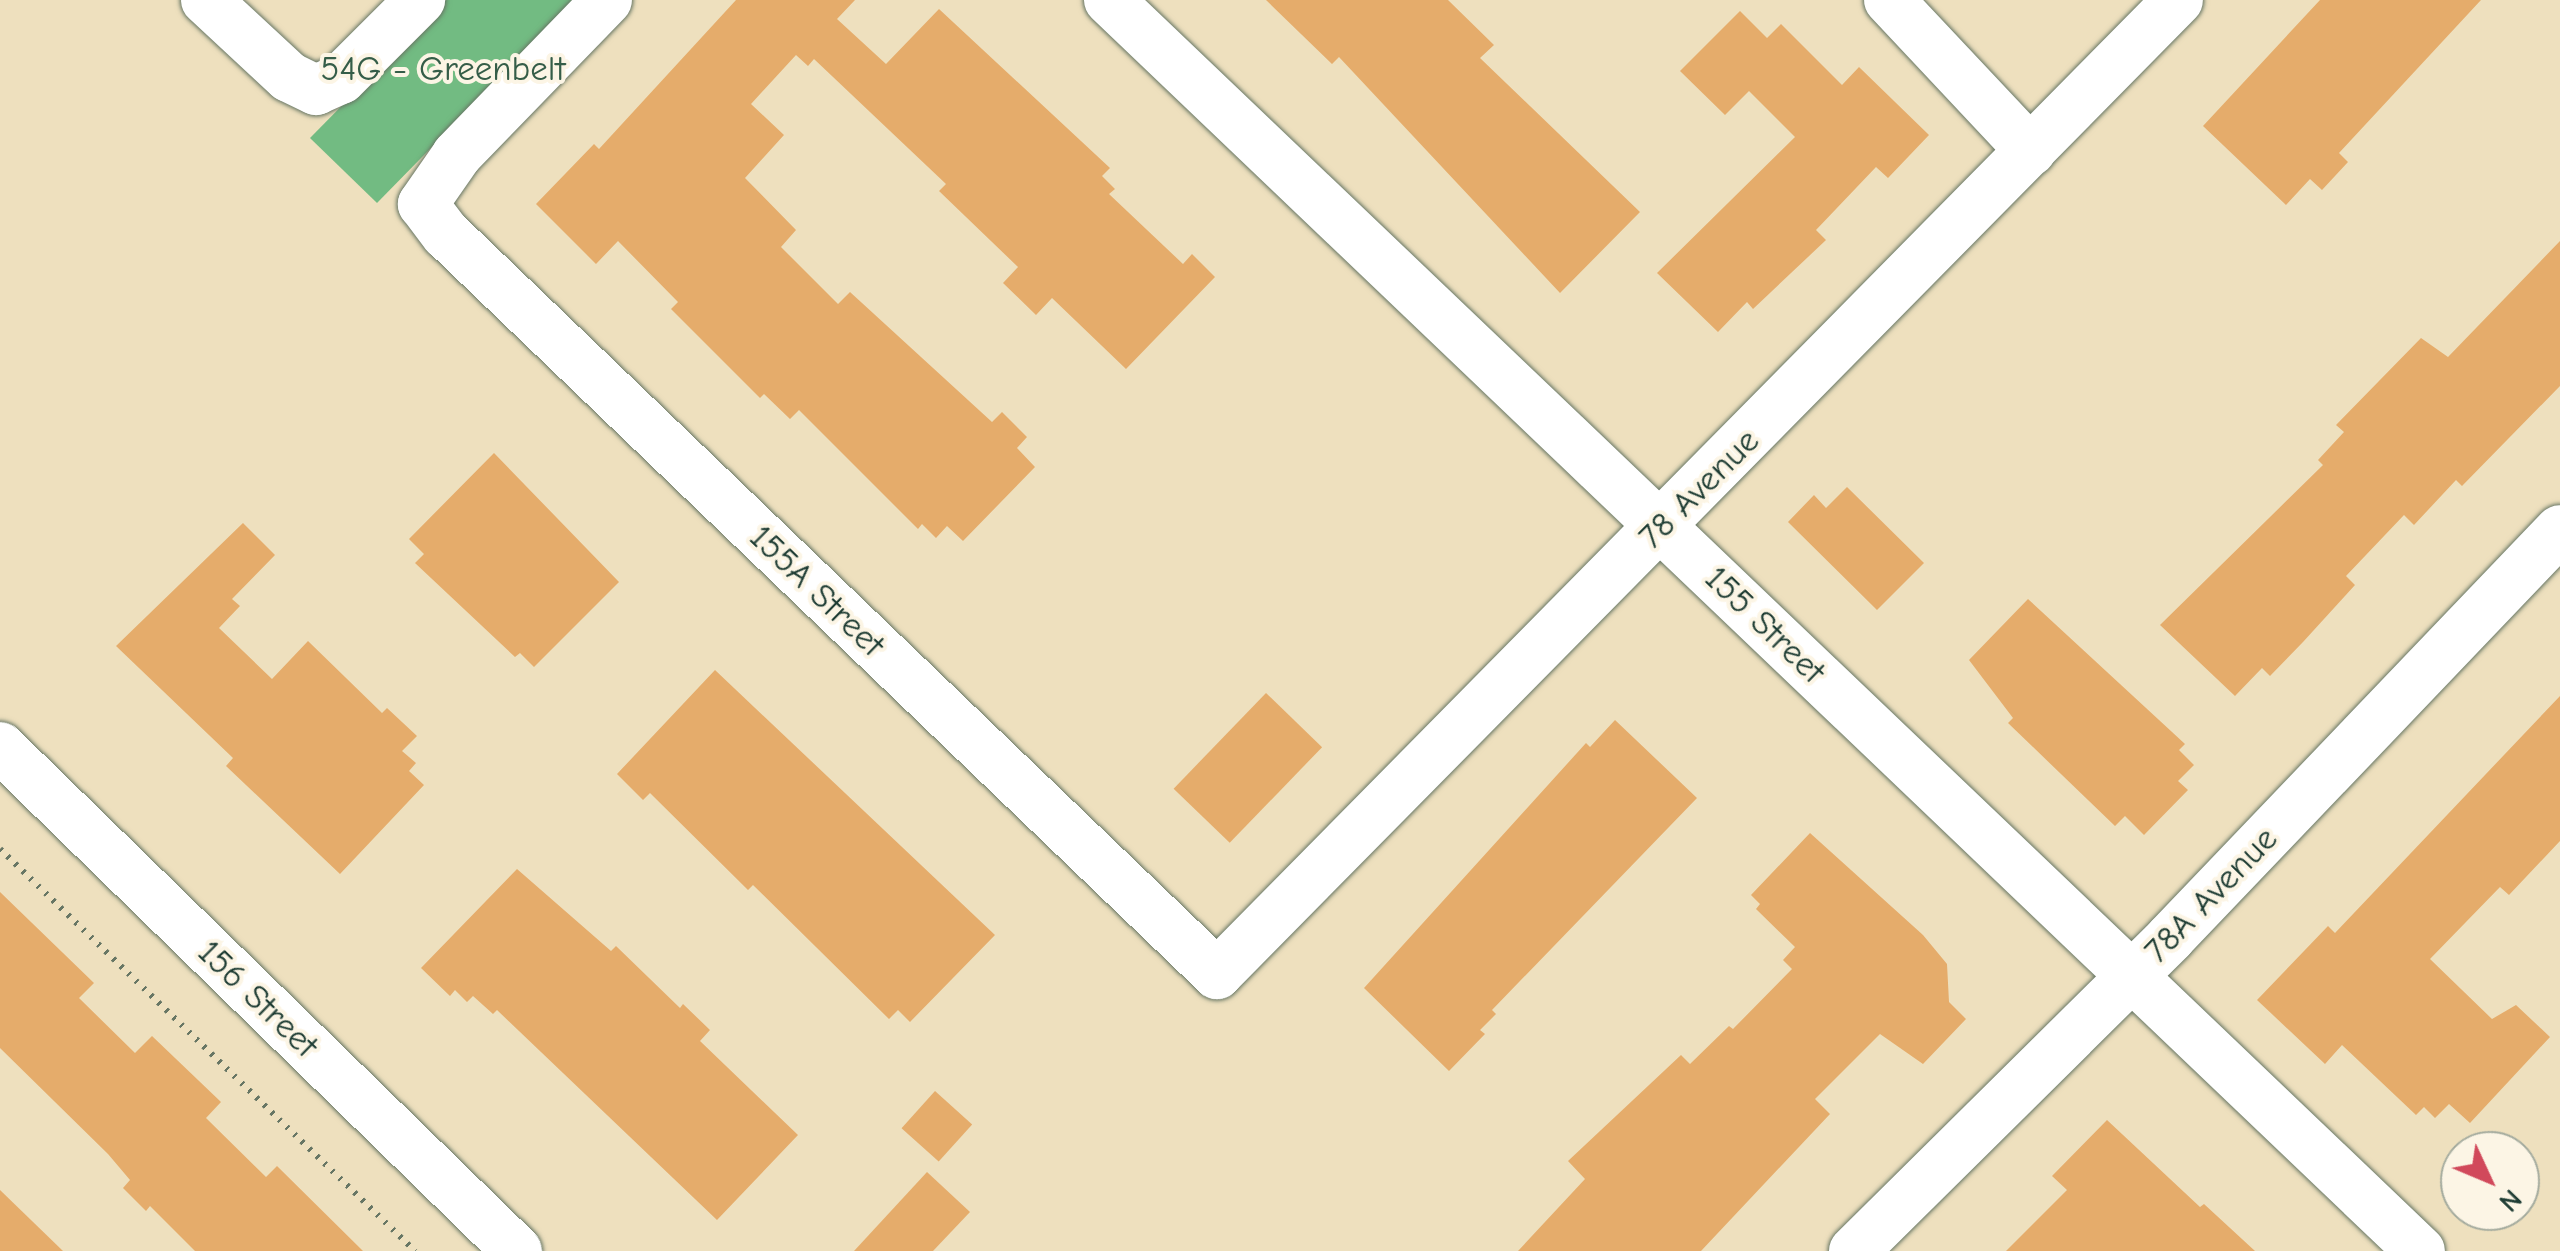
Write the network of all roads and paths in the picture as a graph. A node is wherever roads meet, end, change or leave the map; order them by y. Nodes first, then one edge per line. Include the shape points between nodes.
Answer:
1 (206, 0) edge
2 (420, 0) edge
3 (607, 0) edge
4 (1109, 0) edge
5 (1890, 0) edge
6 (2178, 0) edge
7 (2031, 151) junction
8 (1662, 526) junction
9 (2560, 530) edge
10 (0, 747) edge
11 (0, 850) edge
12 (1216, 974) joint
13 (2132, 976) junction
14 (415, 1251) edge
15 (517, 1251) edge
16 (1854, 1251) edge
17 (2420, 1251) edge

1 - 2 street via 289,77 316,90 340,79
3 - 12 street, 155A Street via 458,155 423,204 472,260
4 - 8 street, 155 Street
5 - 7 street
6 - 7 street, 78 Avenue
7 - 8 street, 78 Avenue
8 - 12 street, 78 Avenue
8 - 13 street, 155 Street
9 - 13 street, 78A Avenue
10 - 15 street, 156 Street
11 - 14 path
13 - 16 street, 78A Avenue
13 - 17 street, 155 Street

